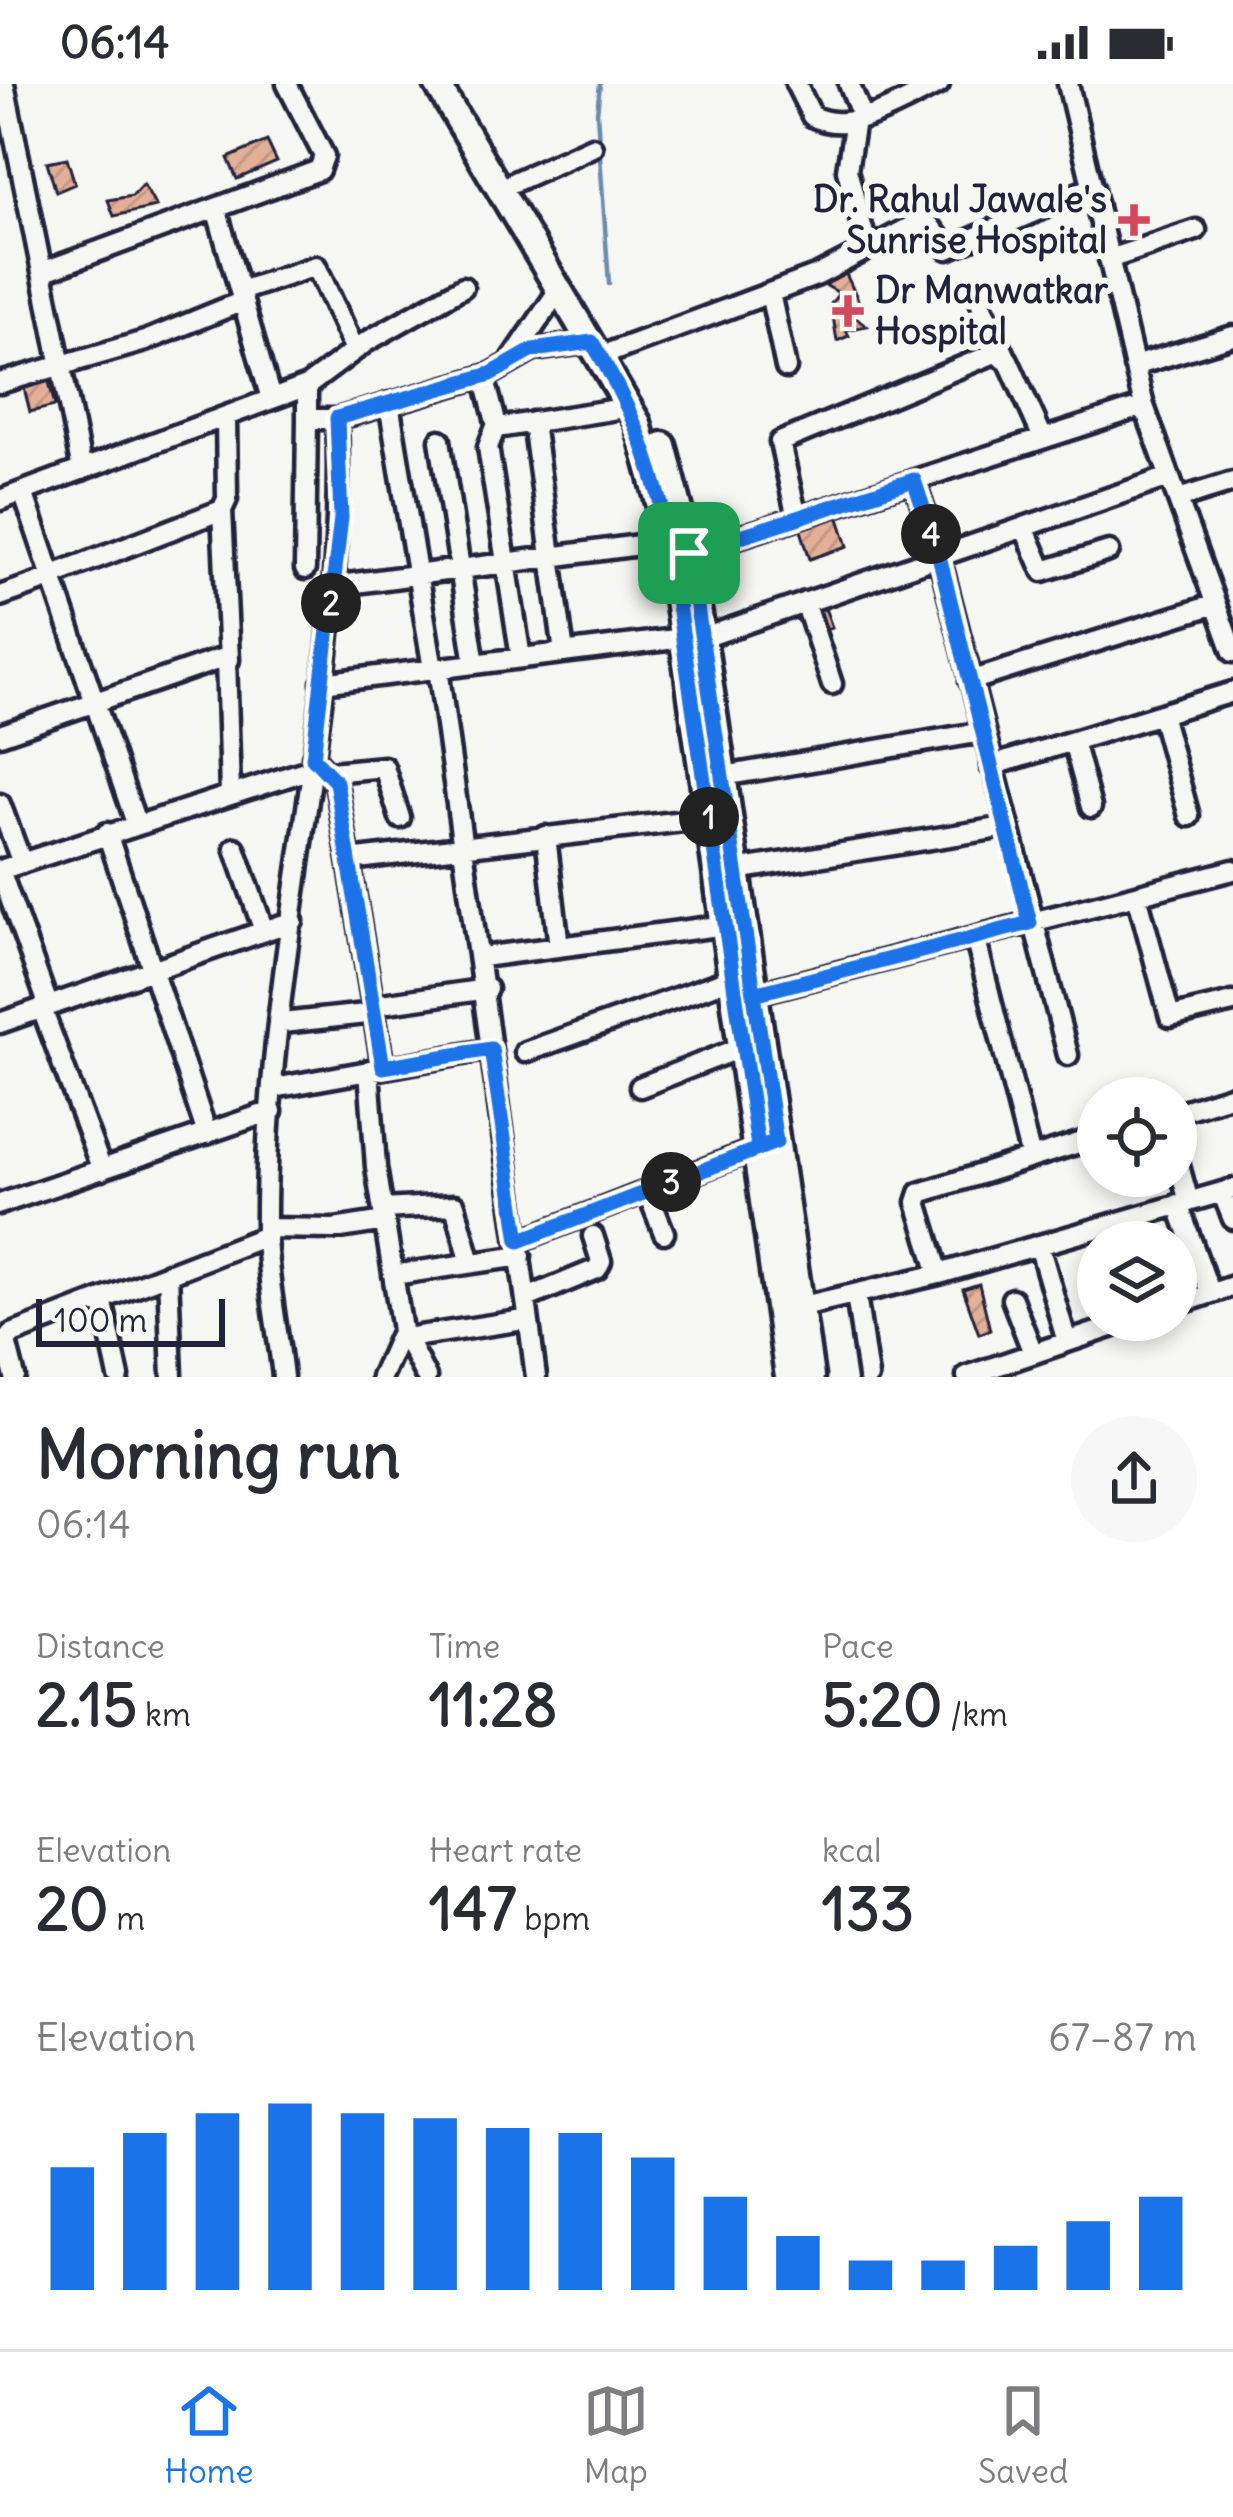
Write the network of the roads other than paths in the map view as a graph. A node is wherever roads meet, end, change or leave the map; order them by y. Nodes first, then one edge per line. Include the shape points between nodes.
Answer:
1 (4, 84) edge
2 (287, 84) edge
3 (437, 84) edge
4 (456, 84) edge
5 (796, 84) edge
6 (849, 84) edge
7 (940, 84) edge
8 (1068, 84) edge
9 (859, 119) junction
10 (592, 147) dead end
11 (514, 182) junction
12 (1093, 188) junction
13 (216, 208) junction
14 (1196, 230) dead end
15 (868, 248) junction
16 (1109, 259) junction
17 (42, 272) junction
18 (463, 287) dead end
19 (560, 288) junction
20 (770, 293) junction
21 (242, 296) junction
22 (981, 304) dead end
23 (1233, 336) edge
24 (603, 346) junction
25 (355, 350) junction
26 (1005, 356) junction
27 (510, 363) junction
28 (1134, 366) junction
29 (62, 368) junction
30 (786, 368) dead end
31 (484, 376) junction
32 (0, 383) edge
33 (307, 386) junction
34 (271, 399) junction
35 (389, 403) junction
36 (1144, 406) junction
37 (630, 407) junction
38 (226, 416) junction
39 (337, 418) junction
40 (307, 419) junction
41 (532, 422) junction
42 (497, 424) junction
43 (1043, 438) junction
44 (440, 440) dead end
45 (82, 470) junction
46 (1169, 477) junction
47 (914, 480) junction
48 (1233, 482) edge
49 (23, 492) junction
50 (1178, 499) junction
51 (0, 500) edge
52 (222, 510) junction
53 (796, 518) junction
54 (1024, 526) junction
55 (679, 547) junction
56 (1109, 551) dead end
57 (939, 556) junction
58 (550, 557) junction
59 (505, 563) junction
60 (305, 569) dead end
61 (459, 569) junction
62 (419, 574) junction
63 (54, 576) junction
64 (333, 586) junction
65 (0, 596) edge
66 (805, 602) junction
67 (1198, 610) junction
68 (693, 638) junction
69 (564, 652) junction
70 (1233, 652) edge
71 (521, 658) junction
72 (229, 660) junction
73 (475, 664) junction
74 (436, 668) junction
75 (970, 681) junction
76 (322, 682) junction
77 (832, 684) dead end
78 (1231, 693) edge
79 (98, 700) junction
80 (1161, 714) junction
81 (982, 732) junction
82 (0, 735) edge
83 (1073, 741) junction
84 (318, 766) junction
85 (991, 766) junction
86 (723, 776) junction
87 (230, 794) junction
88 (0, 804) edge
89 (1091, 807) dead end
90 (1190, 816) dead end
91 (400, 818) dead end
92 (709, 818) junction
93 (136, 823) junction
94 (1006, 827) junction
95 (106, 833) junction
96 (546, 836) junction
97 (465, 844) junction
98 (235, 848) dead end
99 (349, 860) junction
100 (22, 863) junction
101 (736, 870) junction
102 (1233, 870) edge
103 (1137, 895) junction
104 (293, 921) junction
105 (1030, 923) junction
106 (726, 925) junction
107 (264, 931) junction
108 (975, 937) junction
109 (559, 947) junction
110 (482, 957) junction
111 (151, 971) junction
112 (745, 985) junction
113 (487, 989) junction
114 (1233, 1002) edge
115 (45, 1008) junction
116 (374, 1009) junction
117 (282, 1022) junction
118 (0, 1023) edge
119 (745, 1046) junction
120 (491, 1049) junction
121 (525, 1052) dead end
122 (1068, 1055) dead end
123 (376, 1068) junction
124 (640, 1087) dead end
125 (274, 1088) junction
126 (1233, 1095) edge
127 (1197, 1106) edge
128 (272, 1112) junction
129 (207, 1134) junction
130 (1077, 1143) edge
131 (767, 1144) junction
132 (1031, 1157) junction
133 (102, 1170) junction
134 (0, 1181) edge
135 (1228, 1190) edge
136 (647, 1191) junction
137 (1183, 1197) edge
138 (4, 1203) edge
139 (1184, 1203) junction
140 (384, 1215) junction
141 (1233, 1219) edge
142 (266, 1232) junction
143 (664, 1233) dead end
144 (593, 1236) dead end
145 (1039, 1245) junction
146 (520, 1248) junction
147 (471, 1263) junction
148 (169, 1274) junction
149 (939, 1274) junction
150 (393, 1275) junction
151 (1233, 1286) edge
152 (856, 1294) junction
153 (1210, 1294) junction
154 (1197, 1298) edge
155 (101, 1299) junction
156 (1012, 1299) dead end
157 (528, 1306) junction
158 (790, 1309) junction
159 (404, 1334) junction
160 (1077, 1338) edge
161 (1067, 1342) junction
162 (1034, 1353) junction
163 (1015, 1369) edge
164 (967, 1376) edge
165 (15, 1377) edge
166 (119, 1377) edge
167 (172, 1377) edge
168 (283, 1377) edge
169 (381, 1377) edge
170 (426, 1377) edge
171 (536, 1377) edge
172 (788, 1377) edge
173 (812, 1377) edge
174 (868, 1377) edge

1 - 17 street
2 - 13 street via 323,167
3 - 19 main road
4 - 11 main road
5 - 9 street via 819,120
6 - 9 street
7 - 9 street
8 - 12 street
9 - 15 street via 847,165
10 - 11 street
11 - 24 main road
12 - 15 street via 948,249 923,221
12 - 16 street
13 - 17 street
13 - 21 street
14 - 16 street
15 - 20 street
16 - 28 street
17 - 29 street
18 - 25 street
19 - 24 main road
19 - 27 street
20 - 24 street
20 - 30 street
21 - 25 street via 319,267
21 - 29 street
21 - 34 street
22 - 26 street
23 - 28 street
24 - 27 street via 533,350
24 - 37 main road
24 - 55 main road via 660,435
25 - 33 street
26 - 43 street
26 - 53 street via 995,353 780,442
27 - 31 street
28 - 36 street
29 - 32 street
29 - 45 street
31 - 35 street
31 - 42 street
33 - 34 street
33 - 40 street
34 - 38 street
35 - 39 street
35 - 62 street
36 - 43 street
36 - 46 street
37 - 41 street
37 - 55 main road
38 - 45 street
38 - 52 street
39 - 40 street
39 - 64 street via 341,518
40 - 60 street
41 - 42 street
41 - 58 street
42 - 59 street via 488,447
43 - 47 street
44 - 61 street
45 - 49 street
46 - 50 street
46 - 54 street
47 - 53 street
47 - 57 street
48 - 50 street
49 - 51 street
49 - 63 street
50 - 67 street
52 - 63 street
52 - 72 street
53 - 55 street
54 - 56 street via 1043,571
54 - 57 street
55 - 58 street
55 - 68 main road
57 - 66 street
57 - 75 street
58 - 59 street
58 - 69 street
59 - 61 street
59 - 71 street
61 - 62 street
61 - 73 street
62 - 64 street
62 - 74 street
63 - 65 street
63 - 79 street
64 - 76 street
66 - 68 street
66 - 77 street
67 - 70 street
67 - 75 street
68 - 69 street
68 - 86 main road
68 - 92 main road
69 - 71 street
71 - 73 street
72 - 79 street
72 - 87 street
73 - 74 street
74 - 76 street
74 - 97 street
75 - 81 street
76 - 84 street
78 - 80 street
79 - 82 street
79 - 93 street
80 - 83 street
80 - 90 street
81 - 85 street
81 - 86 street
83 - 85 street
83 - 89 street
84 - 87 street
84 - 91 street via 384,766
84 - 99 street
84 - 104 street
85 - 94 street
86 - 101 main road
87 - 93 street
88 - 100 street
92 - 96 street
92 - 106 main road
93 - 95 street
94 - 101 street
94 - 105 street
95 - 100 street
95 - 111 street
96 - 97 street
96 - 109 street
97 - 99 street
97 - 110 street
98 - 107 street
99 - 116 street
100 - 115 street via 0,870
101 - 112 main road
102 - 103 street
103 - 105 street
103 - 114 street via 1170,1018
104 - 107 street
104 - 117 street
105 - 108 street
105 - 122 street
106 - 109 street
106 - 112 main road
107 - 111 street
108 - 112 street
108 - 132 street
109 - 110 street
110 - 113 street
111 - 115 street
111 - 129 street
112 - 119 main road
112 - 121 street
112 - 131 main road
113 - 116 street
113 - 120 street
115 - 118 street
115 - 133 street
116 - 117 street
116 - 123 street
117 - 125 street
119 - 124 street
119 - 131 main road
120 - 123 street
120 - 146 street
123 - 125 street
123 - 140 street
125 - 128 street
126 - 127 street
128 - 129 street
128 - 142 street
129 - 133 street
130 - 132 street
131 - 136 street
131 - 158 main road
132 - 149 street via 920,1193
133 - 138 street
134 - 138 street
135 - 139 street
135 - 141 street
136 - 143 street
136 - 146 street
137 - 139 street
139 - 145 street
139 - 153 street
140 - 142 street via 331,1230
140 - 147 street via 455,1205
140 - 150 street
142 - 148 street
142 - 168 street
144 - 157 street via 598,1269
145 - 149 street
145 - 161 street
146 - 147 street
146 - 157 street
147 - 150 street
148 - 155 street
148 - 167 street
149 - 152 street
150 - 159 street
151 - 153 street
152 - 158 street
152 - 174 street
153 - 154 street
155 - 165 street via 8,1337
155 - 166 street
156 - 162 street
157 - 159 street via 524,1320
157 - 171 street
158 - 172 main road
158 - 173 main road
159 - 169 street
159 - 170 street
160 - 161 street
161 - 162 street
162 - 163 street
163 - 164 street

